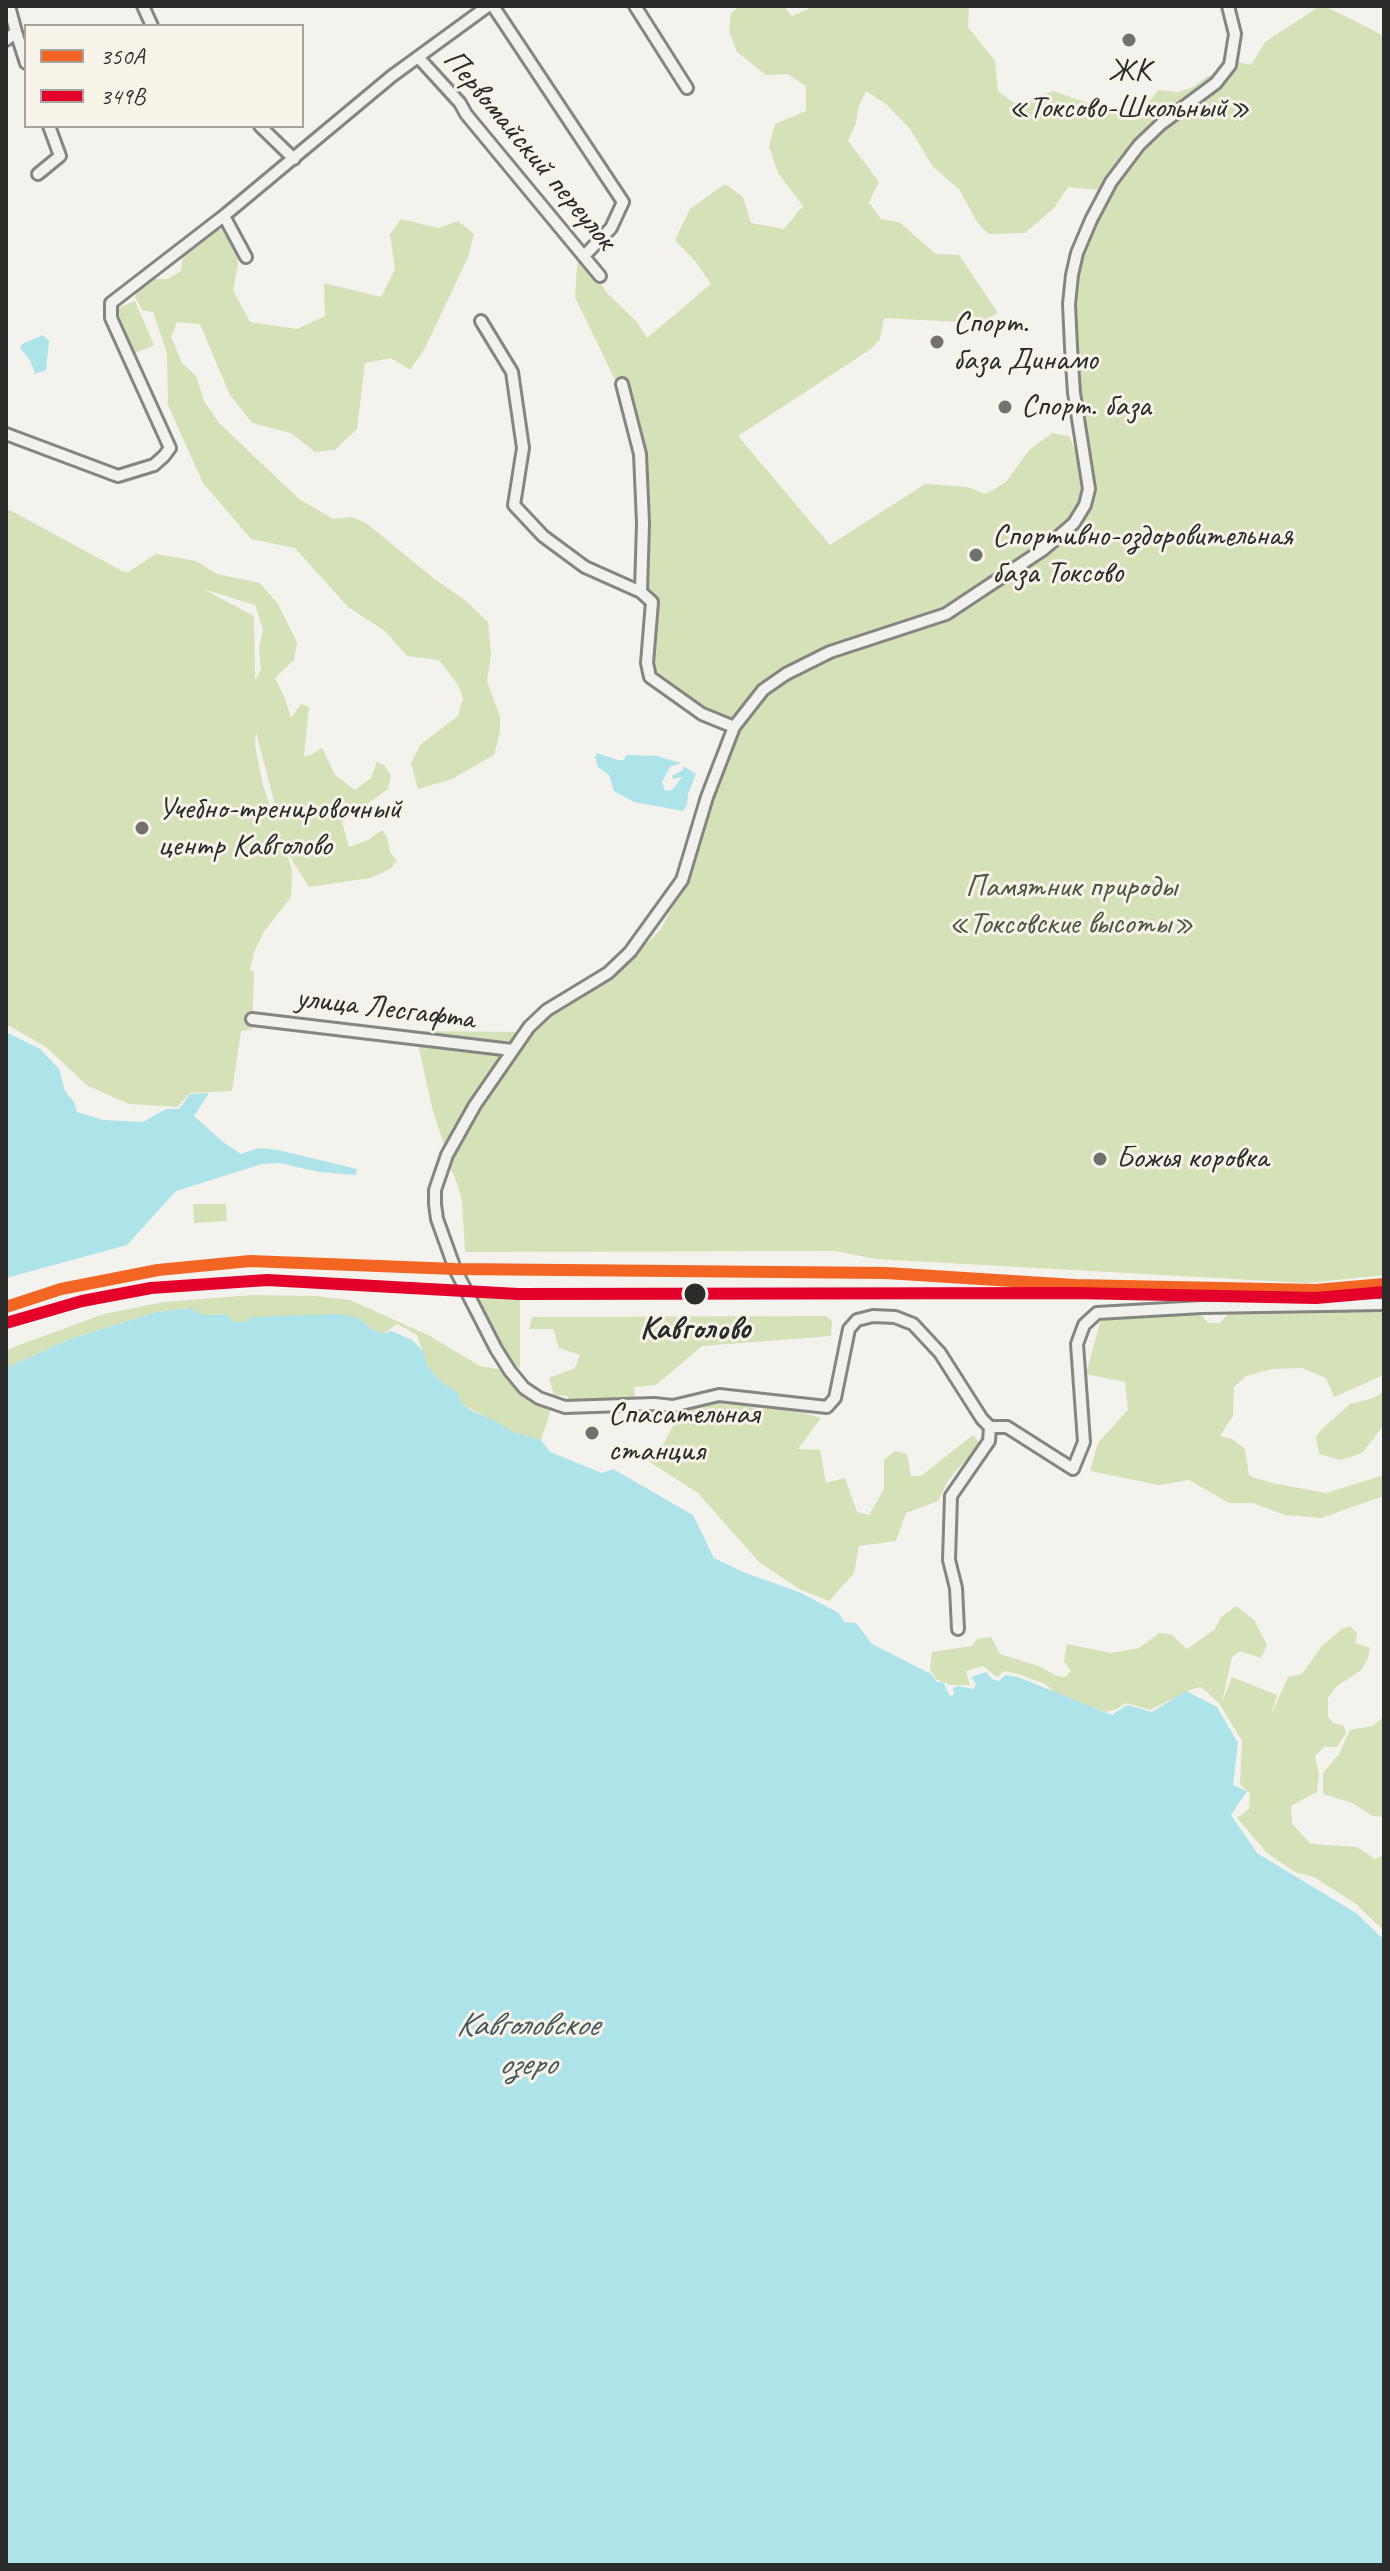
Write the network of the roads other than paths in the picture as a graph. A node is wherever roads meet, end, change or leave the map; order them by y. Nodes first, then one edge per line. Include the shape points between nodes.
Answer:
1 (9, 6) edge
2 (491, 6) edge
3 (635, 6) edge
4 (1228, 6) edge
5 (16, 32) junction
6 (6, 40) edge
7 (24, 57) edge
8 (418, 57) junction
9 (687, 88) dead end
10 (50, 128) edge
11 (262, 128) edge
12 (294, 159) junction
13 (38, 174) dead end
14 (224, 216) junction
15 (584, 256) junction
16 (246, 257) dead end
17 (600, 276) dead end
18 (481, 321) dead end
19 (622, 384) dead end
20 (6, 434) edge
21 (641, 592) junction
22 (734, 727) junction
23 (252, 1019) dead end
24 (512, 1050) junction
25 (1384, 1304) edge
26 (990, 1427) junction
27 (958, 1629) dead end

1 - 5 street
2 - 8 street
2 - 15 street via 623,202 611,228
3 - 9 street
4 - 22 street via 1235,34 1230,65 1127,160 1097,207 1077,253 1069,304 1071,347 1089,489 1074,523 1036,555 946,614 830,652 786,674 763,690
5 - 6 street
5 - 7 street
8 - 12 street
8 - 15 street, Первомайский переулок
10 - 13 street via 60,156
11 - 12 street
12 - 14 street
14 - 16 street
14 - 20 street via 111,303 111,318 170,448 164,456 154,465 118,476
15 - 17 street, Первомайский переулок
18 - 21 street via 512,372 523,448 514,505 543,536 585,567
19 - 21 street via 640,454
21 - 22 street via 652,602 650,677 702,714
22 - 24 street via 682,880 630,952 608,973 547,1010
23 - 24 street, улица Лесгафта
24 - 26 street via 447,1155 435,1190 437,1219 455,1269 524,1388 565,1407 673,1406 719,1395 827,1407 835,1398 849,1329 857,1320 895,1317 913,1324 940,1353
25 - 26 street via 1097,1313 1084,1325 1077,1344 1084,1442 1073,1469 1007,1427
26 - 27 street via 989,1441 951,1496 949,1560

